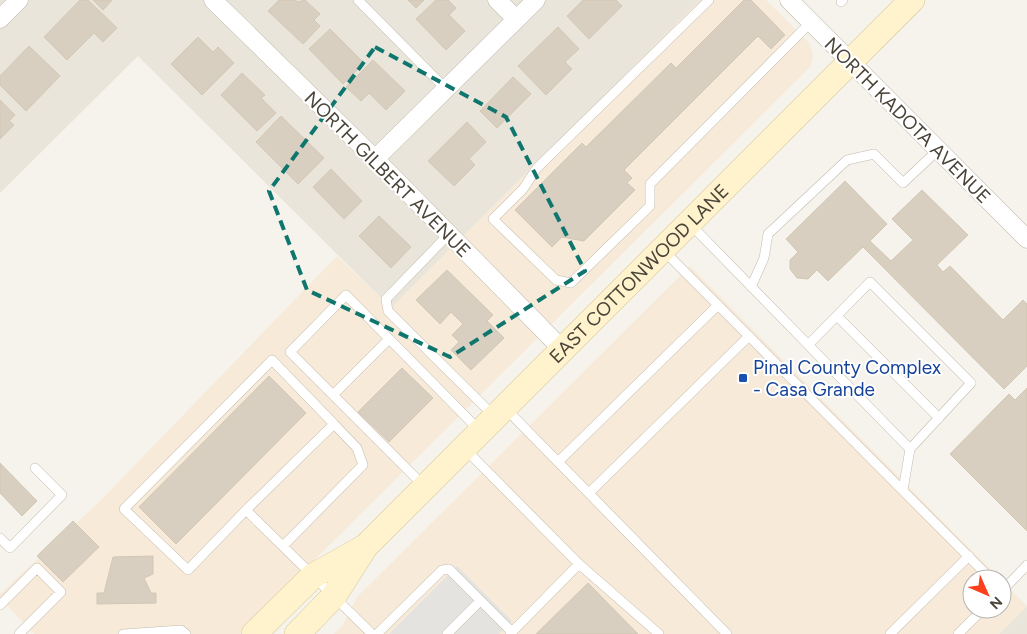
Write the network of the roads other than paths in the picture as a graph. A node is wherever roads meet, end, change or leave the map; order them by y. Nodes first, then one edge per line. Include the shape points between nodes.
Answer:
1 (19, 0) edge
2 (213, 0) edge
3 (358, 0) edge
4 (497, 0) edge
5 (536, 0) edge
6 (709, 0) edge
7 (789, 0) edge
8 (912, 0) edge
9 (0, 19) edge
10 (516, 19) junction
11 (811, 22) junction
12 (850, 62) junction
13 (446, 88) junction
14 (938, 150) junction
15 (375, 159) junction
16 (689, 223) junction
17 (449, 234) junction
18 (1027, 239) edge
19 (662, 250) junction
20 (751, 287) junction
21 (718, 305) junction
22 (836, 316) junction
23 (749, 336) junction
24 (389, 339) junction
25 (808, 345) junction
26 (562, 348) junction
27 (332, 395) junction
28 (939, 418) junction
29 (334, 424) junction
30 (485, 425) junction
31 (910, 449) junction
32 (558, 462) junction
33 (35, 468) dead end
34 (424, 486) junction
35 (903, 490) junction
36 (589, 494) junction
37 (246, 510) junction
38 (0, 538) edge
39 (283, 546) junction
40 (365, 547) junction
41 (969, 556) junction
42 (579, 564) junction
43 (1027, 565) edge
44 (981, 569) edge
45 (314, 576) junction
46 (1012, 580) edge
47 (334, 596) junction
48 (480, 600) junction
49 (0, 604) edge
50 (973, 619) edge
51 (511, 633) edge
52 (19, 634) edge
53 (123, 634) edge
54 (186, 634) edge
55 (254, 634) edge
56 (297, 634) edge
57 (372, 634) edge
58 (377, 634) edge
59 (447, 634) edge
60 (659, 634) edge
61 (727, 634) edge
62 (890, 634) edge
63 (958, 634) edge

1 - 9 street
2 - 15 street, NORTH GILBERT AVENUE
3 - 13 lane
4 - 10 street
5 - 10 street
6 - 11 lane via 537,168 523,189 493,219 556,280 571,283 650,206 650,184
7 - 11 street, NORTH KADOTA AVENUE
8 - 12 main road, EAST COTTONWOOD LANE
10 - 13 street
11 - 12 street, NORTH KADOTA AVENUE
12 - 14 street, NORTH KADOTA AVENUE
12 - 16 main road, EAST COTTONWOOD LANE
13 - 15 street
14 - 18 street, NORTH KADOTA AVENUE
14 - 20 lane via 903,183 874,154 847,160 768,234 764,258
15 - 17 street, NORTH GILBERT AVENUE
16 - 19 main road, EAST COTTONWOOD LANE
16 - 20 lane
17 - 26 street, NORTH GILBERT AVENUE
17 - 30 lane via 386,299 388,311
19 - 21 lane
19 - 26 main road, EAST COTTONWOOD LANE
20 - 25 lane
21 - 23 lane
21 - 32 lane
22 - 25 lane
22 - 28 lane
22 - 28 lane via 870,282 971,383
23 - 35 lane
23 - 36 lane
24 - 27 lane
24 - 27 lane via 346,295 290,352
24 - 30 lane
25 - 31 lane
26 - 30 main road, EAST COTTONWOOD LANE
27 - 34 lane
28 - 31 lane
29 - 37 lane
29 - 37 lane via 272,360 124,509 188,570
29 - 39 lane via 356,448 363,465
30 - 32 lane
30 - 34 main road, EAST COTTONWOOD LANE
30 - 42 lane
31 - 35 lane
32 - 36 lane
33 - 38 lane via 62,495 10,548
34 - 40 main road, EAST COTTONWOOD LANE
35 - 41 lane
36 - 61 lane
37 - 39 lane
39 - 45 lane
40 - 45 main road, EAST COTTONWOOD LANE
40 - 47 main road, EAST COTTONWOOD LANE
41 - 44 lane
41 - 62 lane
42 - 51 lane
42 - 60 lane
43 - 46 lane
45 - 47 lane
45 - 55 main road, EAST COTTONWOOD LANE
47 - 56 main road, EAST COTTONWOOD LANE
47 - 57 lane
48 - 51 lane
48 - 58 lane via 449,569 442,570
48 - 59 lane
49 - 52 lane via 37,568 61,592
50 - 63 lane
53 - 54 lane via 181,630

